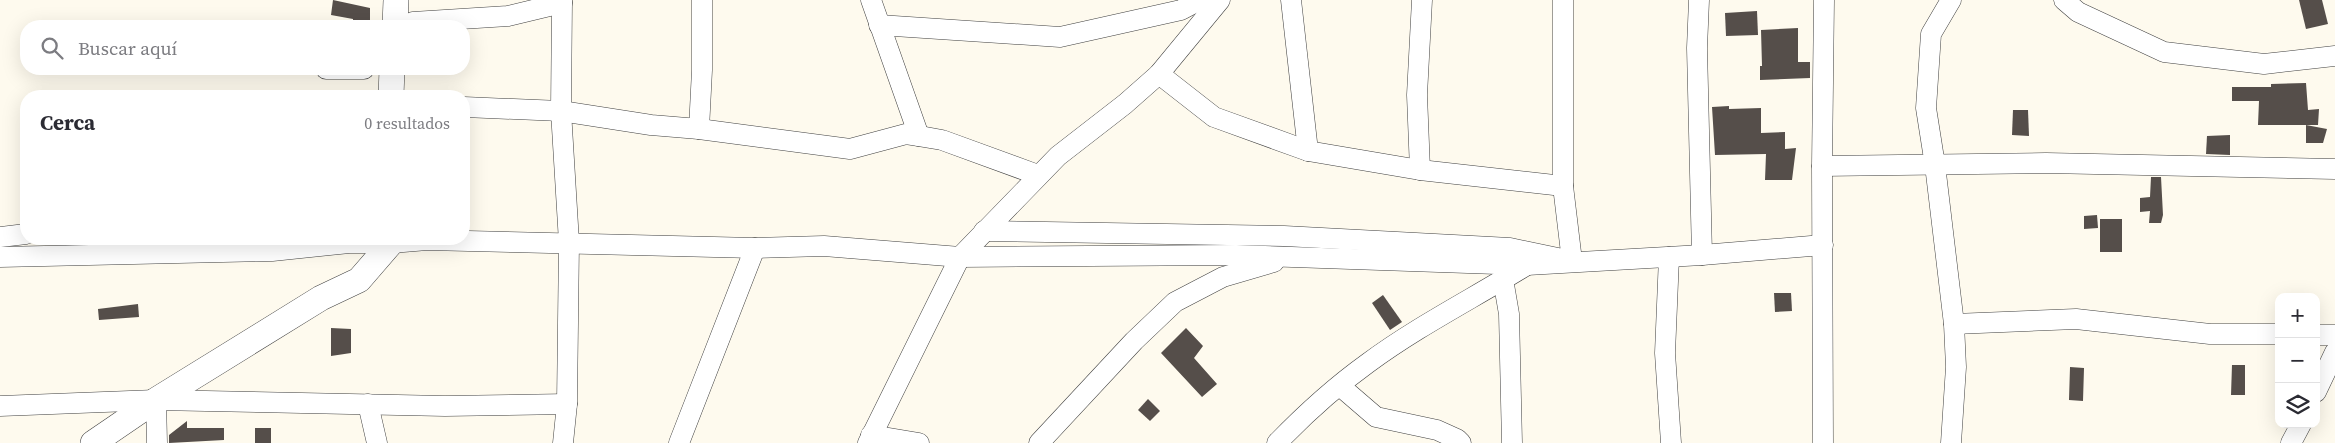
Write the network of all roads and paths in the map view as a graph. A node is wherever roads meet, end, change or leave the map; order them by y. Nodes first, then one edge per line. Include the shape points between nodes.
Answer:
1 (396, 0) edge
2 (702, 0) edge
3 (871, 0) edge
4 (1200, 0) edge
5 (1220, 0) edge
6 (1291, 0) edge
7 (1422, 0) edge
8 (1562, 0) edge
9 (1699, 0) edge
10 (1824, 0) edge
11 (1950, 0) edge
12 (2064, 0) edge
13 (562, 1) edge
14 (395, 20) edge
15 (444, 20) edge
16 (879, 25) junction
17 (2335, 56) edge
18 (1158, 74) junction
19 (470, 107) edge
20 (561, 112) junction
21 (699, 129) junction
22 (919, 136) junction
23 (1308, 151) junction
24 (1935, 165) junction
25 (1822, 166) junction
26 (2335, 169) edge
27 (1420, 170) junction
28 (1038, 175) junction
29 (1563, 186) junction
30 (984, 231) junction
31 (20, 235) edge
32 (0, 237) edge
33 (470, 241) edge
34 (569, 242) junction
35 (187, 245) edge
36 (330, 245) edge
37 (388, 245) edge
38 (1823, 245) junction
39 (755, 248) junction
40 (202, 254) junction
41 (1702, 255) junction
42 (1298, 256) junction
43 (0, 257) edge
44 (960, 257) junction
45 (1669, 257) junction
46 (1572, 261) junction
47 (1527, 265) junction
48 (1503, 280) junction
49 (1954, 324) junction
50 (2275, 334) edge
51 (2320, 335) edge
52 (2335, 335) edge
53 (2335, 352) edge
54 (2320, 384) edge
55 (1340, 386) junction
56 (156, 400) junction
57 (368, 404) junction
58 (566, 404) junction
59 (0, 406) edge
60 (2299, 428) edge
61 (869, 439) edge
62 (1044, 440) edge
63 (93, 443) edge
64 (157, 443) edge
65 (377, 443) edge
66 (563, 443) edge
67 (679, 443) edge
68 (919, 443) edge
69 (1277, 443) edge
70 (1461, 443) edge
71 (1512, 443) edge
72 (1671, 443) edge
73 (1823, 443) edge
74 (1952, 443) edge
75 (2291, 443) edge

1 - 14 street
2 - 21 street
3 - 16 street
4 - 16 street via 1181,10 1060,37
5 - 18 street
6 - 23 street
7 - 27 street via 1417,95
8 - 29 street
9 - 41 street via 1697,57
10 - 25 street
11 - 24 street via 1932,34 1928,64 1926,108
12 - 17 street via 2078,12 2164,52 2264,64
13 - 15 street via 508,16
13 - 20 street
16 - 22 street
18 - 23 street via 1214,118
18 - 28 street
19 - 20 street
20 - 21 street
20 - 34 street
21 - 22 street via 850,149 906,134
22 - 28 street via 942,140
23 - 27 street
24 - 25 street
24 - 26 street
24 - 49 street
25 - 38 street
27 - 29 street
28 - 30 street
29 - 46 street
30 - 44 street
30 - 46 street via 1294,236 1510,248
31 - 32 street
33 - 34 street
34 - 39 street
34 - 58 street
35 - 40 street
36 - 40 street
37 - 56 street via 359,280 322,298
38 - 41 street
38 - 73 street
39 - 44 street via 824,246
39 - 67 street
40 - 43 street
41 - 45 street
42 - 44 street
42 - 47 street
42 - 62 street via 1223,277 1175,302 1134,340
44 - 61 street
45 - 46 street
45 - 72 street via 1665,353
46 - 47 street
47 - 48 street
48 - 55 street via 1445,313
48 - 71 street via 1509,314
49 - 50 street via 2076,319 2210,334
49 - 74 street via 1956,366
51 - 52 street
53 - 54 street
55 - 69 street
55 - 70 street via 1376,417 1437,430
56 - 57 street
56 - 59 street
56 - 63 street
56 - 64 street
57 - 58 street
57 - 65 street
58 - 66 street
60 - 75 street
61 - 68 street

